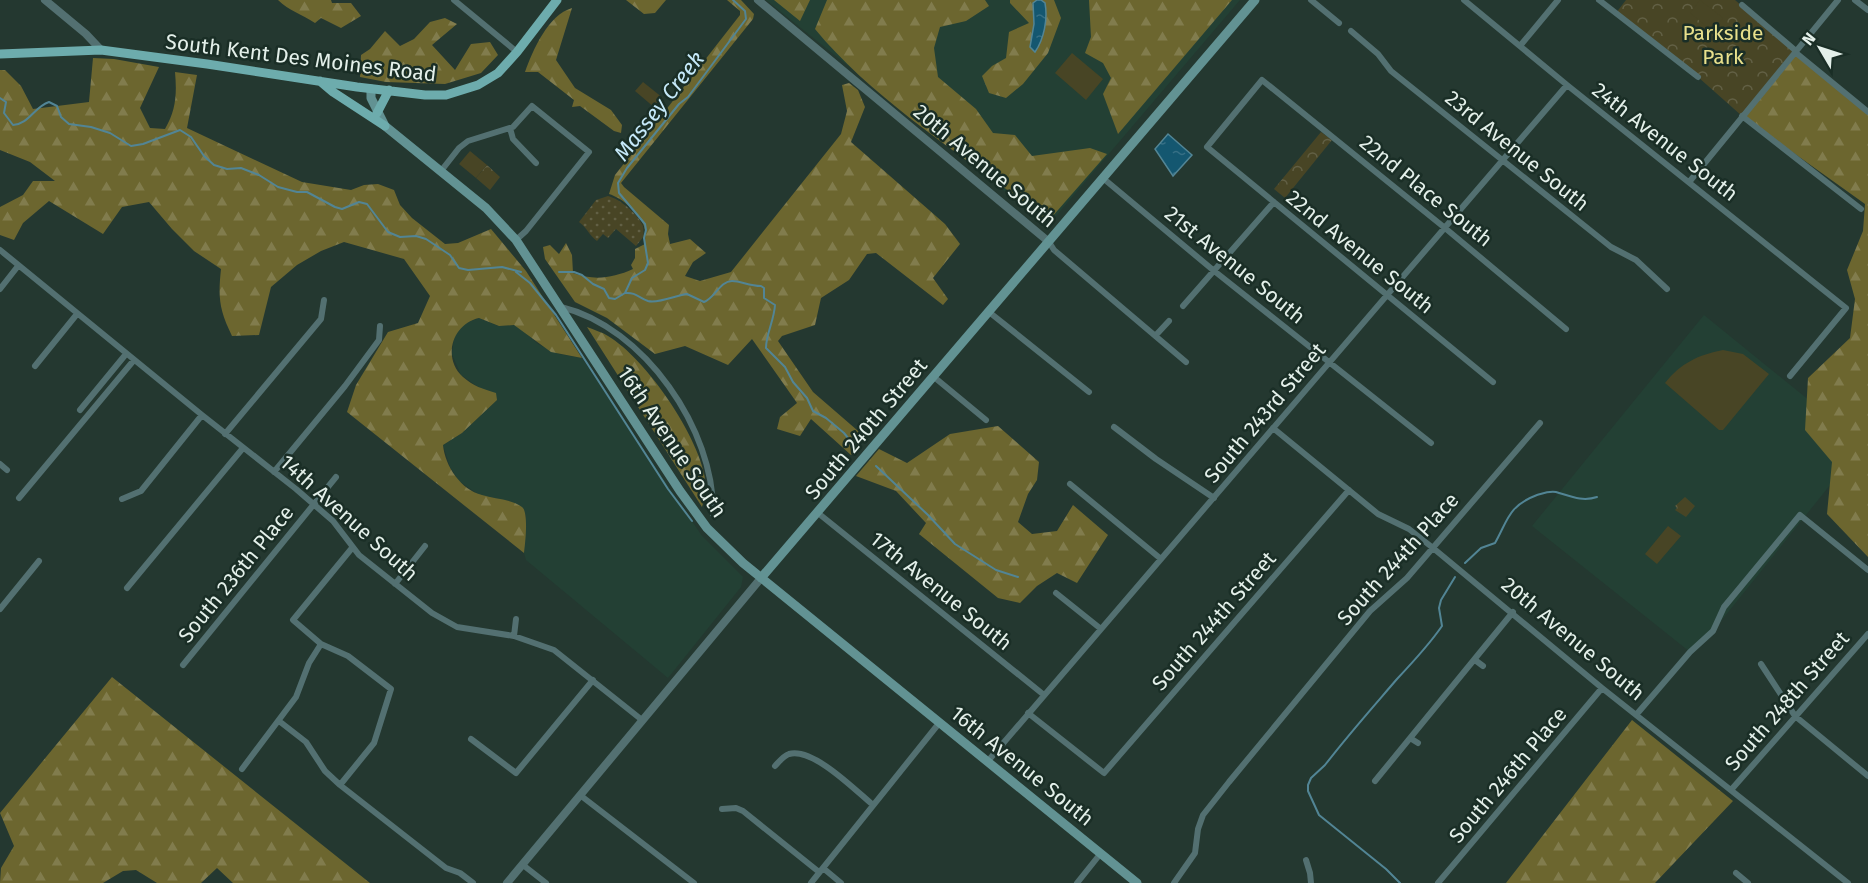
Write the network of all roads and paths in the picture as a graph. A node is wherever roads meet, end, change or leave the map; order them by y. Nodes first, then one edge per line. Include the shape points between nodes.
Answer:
1 (45, 0) edge
2 (454, 0) edge
3 (557, 0) edge
4 (758, 0) edge
5 (1255, 0) edge
6 (1311, 0) edge
7 (1464, 0) edge
8 (1558, 0) edge
9 (1599, 0) edge
10 (1838, 0) edge
11 (1855, 0) edge
12 (1742, 5) dead end
13 (1868, 10) edge
14 (1339, 23) dead end
15 (1351, 31) dead end
16 (1520, 46) junction
17 (102, 50) junction
18 (517, 52) junction
19 (1795, 52) junction
20 (0, 54) edge
21 (1698, 77) dead end
22 (1262, 80) joint
23 (320, 81) junction
24 (1567, 85) junction
25 (371, 88) junction
26 (389, 90) junction
27 (1868, 112) edge
28 (377, 113) junction
29 (1742, 116) junction
30 (385, 126) junction
31 (510, 128) junction
32 (1502, 160) junction
33 (536, 163) dead end
34 (441, 171) junction
35 (1104, 179) junction
36 (1690, 182) junction
37 (1274, 202) junction
38 (1861, 209) dead end
39 (1445, 228) junction
40 (516, 240) junction
41 (1049, 242) junction
42 (0, 249) edge
43 (18, 266) junction
44 (1213, 270) junction
45 (0, 289) edge
46 (1667, 289) dead end
47 (1386, 295) junction
48 (324, 300) dead end
49 (1183, 306) dead end
50 (561, 307) junction
51 (988, 312) junction
52 (77, 314) junction
53 (1169, 321) dead end
54 (380, 326) dead end
55 (1566, 329) dead end
56 (1156, 335) junction
57 (126, 354) junction
58 (134, 360) junction
59 (1186, 362) dead end
60 (1329, 363) junction
61 (35, 366) dead end
62 (1790, 376) dead end
63 (934, 377) junction
64 (1493, 382) dead end
65 (1089, 392) dead end
66 (80, 410) dead end
67 (202, 416) junction
68 (986, 420) dead end
69 (1540, 423) dead end
70 (1114, 427) dead end
71 (1273, 428) junction
72 (225, 434) junction
73 (1431, 442) dead end
74 (243, 447) junction
75 (0, 464) edge
76 (7, 470) dead end
77 (274, 471) junction
78 (336, 477) dead end
79 (1070, 484) dead end
80 (1349, 490) junction
81 (19, 498) dead end
82 (1214, 498) junction
83 (123, 499) dead end
84 (314, 505) junction
85 (818, 513) junction
86 (713, 514) dead end
87 (425, 546) dead end
88 (352, 548) junction
89 (1433, 548) junction
90 (1161, 559) junction
91 (39, 561) dead end
92 (1868, 570) edge
93 (761, 578) junction
94 (395, 584) junction
95 (127, 588) dead end
96 (1056, 594) dead end
97 (0, 596) edge
98 (6, 602) junction
99 (0, 609) edge
100 (1514, 612) junction
101 (516, 619) dead end
102 (1101, 629) junction
103 (1868, 634) edge
104 (514, 636) junction
105 (321, 644) junction
106 (1475, 660) junction
107 (1761, 664) dead end
108 (183, 665) dead end
109 (1484, 666) dead end
110 (593, 680) junction
111 (1602, 688) junction
112 (1044, 695) junction
113 (1028, 714) junction
114 (1636, 715) junction
115 (1795, 716) junction
116 (1281, 718) junction
117 (642, 720) junction
118 (279, 721) junction
119 (940, 722) junction
120 (1288, 723) dead end
121 (1410, 738) junction
122 (471, 739) dead end
123 (1418, 743) dead end
124 (988, 761) junction
125 (775, 766) dead end
126 (242, 769) dead end
127 (1868, 776) edge
128 (1375, 781) dead end
129 (1229, 782) junction
130 (340, 785) junction
131 (1234, 787) dead end
132 (1731, 790) junction
133 (580, 795) junction
134 (873, 805) junction
135 (722, 809) dead end
136 (1101, 853) junction
137 (1306, 860) dead end
138 (523, 865) junction
139 (821, 870) junction
140 (1736, 873) dead end
141 (473, 883) edge
142 (507, 883) edge
143 (546, 883) edge
144 (693, 883) edge
145 (811, 883) edge
146 (841, 883) edge
147 (1077, 883) edge
148 (1137, 883) edge
149 (1174, 883) edge
150 (1311, 883) edge
151 (1438, 883) edge
152 (1748, 883) edge
153 (1848, 883) edge

1 - 17 street
2 - 18 street
3 - 18 main road, South Kent Des Moines Road
4 - 41 street, 20th Avenue South
5 - 35 main road, South 240th Street
6 - 14 street
7 - 16 street, 24th Avenue South
8 - 16 street
9 - 21 street
10 - 19 street
11 - 13 street
12 - 19 street
15 - 32 street, 23rd Avenue South via 1391,71
16 - 24 street, 24th Avenue South
17 - 20 main road, South Kent Des Moines Road
17 - 23 main road, South Kent Des Moines Road
18 - 26 main road, South Kent Des Moines Road via 489,80 460,92 435,95
19 - 27 street
19 - 29 street
22 - 37 street, 22nd Avenue South via 1207,147
22 - 39 street, 22nd Place South
23 - 25 main road, South Kent Des Moines Road
23 - 30 main road
24 - 32 street, South 243rd Street
24 - 36 street, 24th Avenue South
25 - 26 main road, South Kent Des Moines Road
25 - 28 main road, 16th Avenue South
26 - 28 main road
28 - 30 main road, 16th Avenue South
29 - 36 street
29 - 38 street
30 - 34 main road, 16th Avenue South
31 - 33 street via 513,139
31 - 34 street via 468,141
31 - 40 street via 532,106 589,152
32 - 39 street, South 243rd Street
32 - 46 street, 23rd Avenue South
34 - 40 main road, 16th Avenue South via 486,208
35 - 41 main road, South 240th Street
35 - 44 street, 21st Avenue South
36 - 62 street, 24th Avenue South via 1846,308
37 - 44 street
37 - 47 street, 22nd Avenue South
39 - 47 street, South 243rd Street
39 - 55 street, 22nd Place South
40 - 50 main road, 16th Avenue South
41 - 51 main road, South 240th Street
41 - 56 street, 20th Avenue South
42 - 43 street, 14th Avenue South
43 - 45 street
43 - 52 street, 14th Avenue South
44 - 49 street
44 - 60 street, 21st Avenue South
47 - 60 street, South 243rd Street
47 - 64 street, 22nd Avenue South
48 - 72 street via 321,319
50 - 86 street via 588,317 626,341 662,378 688,419 706,460
50 - 93 main road, 16th Avenue South via 692,508 731,553
51 - 63 main road, South 240th Street
51 - 65 street
52 - 57 street, 14th Avenue South
52 - 61 street
53 - 56 street
54 - 77 street via 379,340
56 - 59 street, 20th Avenue South
57 - 58 street, 14th Avenue South
57 - 66 street
58 - 67 street, 14th Avenue South
58 - 81 street
60 - 71 street, South 243rd Street
60 - 73 street, 21st Avenue South
63 - 68 street
63 - 85 main road, South 240th Street
67 - 72 street, 14th Avenue South
67 - 83 street via 141,491
69 - 89 street, South 244th Place
70 - 82 street
71 - 80 street, 20th Avenue South
71 - 82 street, South 243rd Street
72 - 74 street, 14th Avenue South
74 - 77 street, 14th Avenue South
74 - 95 street
75 - 76 street
77 - 84 street, 14th Avenue South
78 - 84 street, South 236th Place
79 - 90 street
80 - 89 street, 20th Avenue South
80 - 113 street, South 244th Street via 1104,773
82 - 90 street, South 243rd Street
84 - 88 street, 14th Avenue South via 333,521
84 - 108 street, South 236th Place
85 - 93 main road, South 240th Street
85 - 112 street, 17th Avenue South
87 - 94 street
88 - 94 street, 14th Avenue South
88 - 105 street via 293,620
89 - 100 street, 20th Avenue South
89 - 116 street, South 244th Place via 1401,585 1370,611
90 - 102 street, South 243rd Street
91 - 98 street
92 - 114 street via 1800,515 1724,607 1713,631
93 - 117 street, South 240th Street
93 - 119 main road, 16th Avenue South
94 - 104 street, 14th Avenue South via 449,624
96 - 102 street
97 - 98 street
98 - 99 street
100 - 106 street
100 - 111 street, 20th Avenue South
101 - 104 street
102 - 112 street, South 243rd Street
103 - 115 street, South 248th Street
104 - 110 street, 14th Avenue South via 554,650
105 - 118 street via 296,698
105 - 130 street via 348,656 391,688 374,742
106 - 109 street
106 - 121 street
107 - 115 street
110 - 117 street, 14th Avenue South
110 - 122 street via 516,773
111 - 114 street, 20th Avenue South
111 - 151 street, South 246th Place
112 - 113 street, South 243rd Street
113 - 124 street, South 243rd Street
114 - 132 street, 20th Avenue South
115 - 127 street
115 - 132 street, South 248th Street
116 - 120 street
116 - 129 street, South 244th Place
117 - 133 street, South 240th Street
118 - 126 street
118 - 130 street via 306,742 325,771
119 - 124 main road, 16th Avenue South
119 - 134 street
121 - 123 street
121 - 128 street
124 - 136 main road, 16th Avenue South
125 - 134 street via 789,754 808,756
129 - 131 street
129 - 149 street, South 244th Place via 1203,815 1195,853
130 - 141 street via 446,868
132 - 153 street, 20th Avenue South
133 - 138 street, South 240th Street
133 - 144 street
134 - 139 street
135 - 139 street via 743,811
136 - 147 street
136 - 148 main road, 16th Avenue South
137 - 150 street
138 - 142 street, South 240th Street
138 - 143 street
139 - 145 street
139 - 146 street
140 - 152 street

